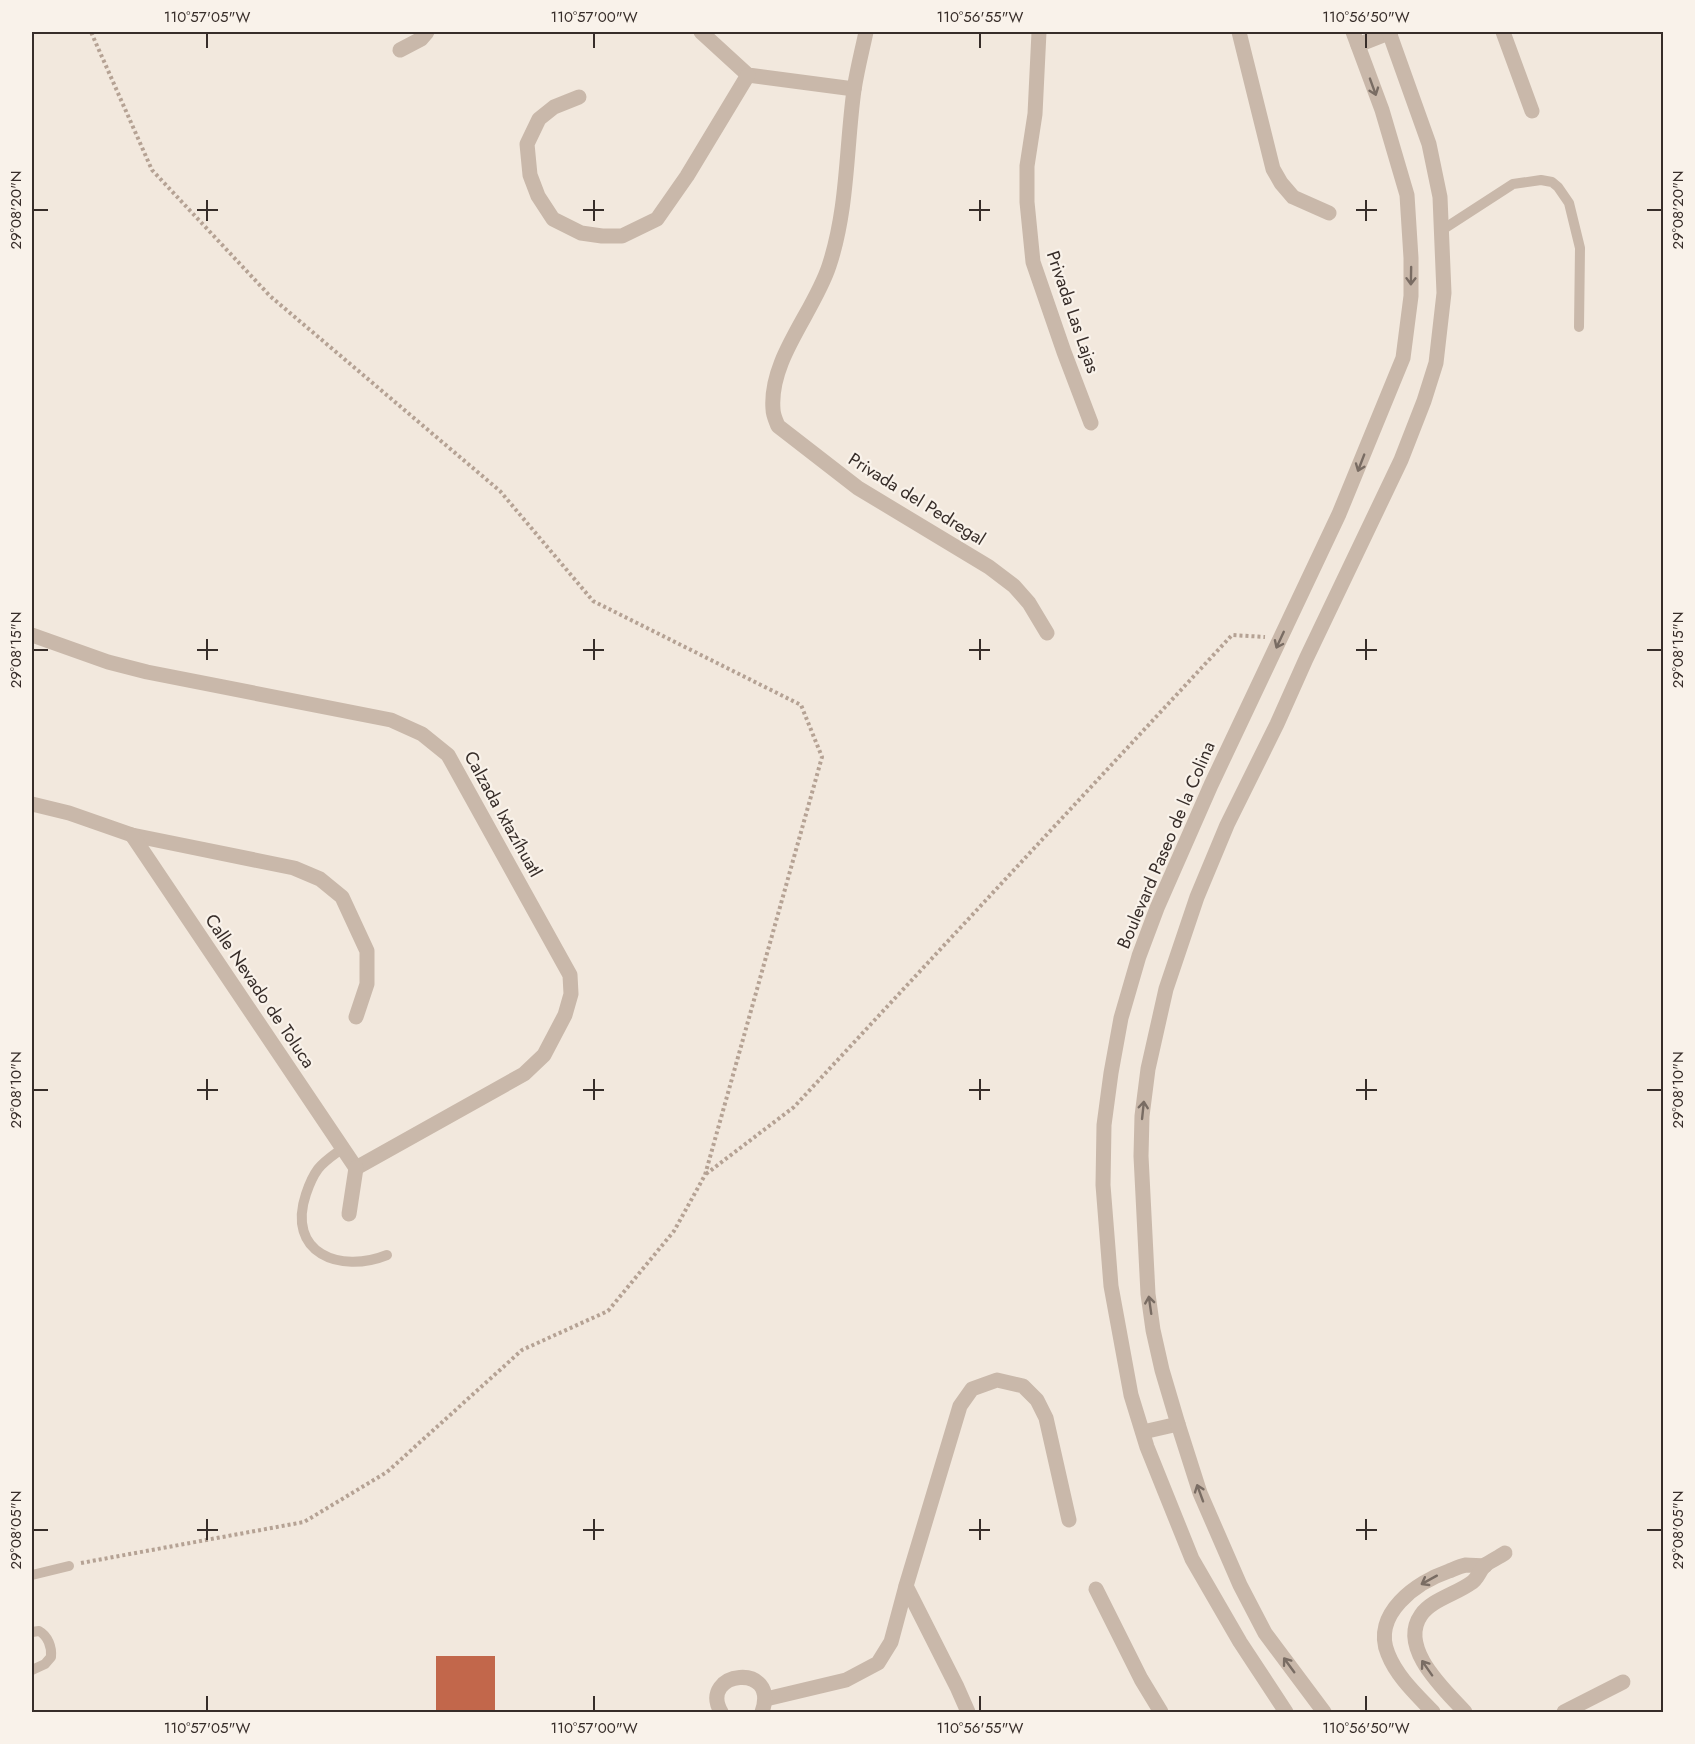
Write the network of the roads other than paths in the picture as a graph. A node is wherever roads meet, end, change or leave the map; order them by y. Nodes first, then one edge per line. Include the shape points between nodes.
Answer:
1 (427, 32) edge
2 (701, 32) edge
3 (866, 32) edge
4 (1039, 32) edge
5 (1239, 32) edge
6 (1389, 32) edge
7 (1503, 32) edge
8 (1356, 38) edge
9 (400, 50) dead end
10 (748, 75) junction
11 (854, 89) junction
12 (579, 97) dead end
13 (1532, 111) dead end
14 (1329, 213) dead end
15 (1442, 230) junction
16 (1579, 327) dead end
17 (1091, 423) dead end
18 (1047, 633) dead end
19 (32, 635) edge
20 (32, 804) edge
21 (132, 835) junction
22 (356, 1017) dead end
23 (343, 1148) junction
24 (356, 1168) junction
25 (349, 1214) dead end
26 (387, 1254) dead end
27 (1178, 1424) junction
28 (1143, 1432) junction
29 (1069, 1520) dead end
30 (1505, 1554) dead end
31 (69, 1566) dead end
32 (1485, 1566) junction
33 (32, 1575) edge
34 (906, 1586) junction
35 (1096, 1589) dead end
36 (32, 1632) edge
37 (32, 1670) edge
38 (1623, 1682) dead end
39 (764, 1706) edge
40 (721, 1713) edge
41 (968, 1713) edge
42 (1161, 1713) edge
43 (1286, 1713) edge
44 (1324, 1713) edge
45 (1433, 1713) edge
46 (1465, 1713) edge
47 (1564, 1713) edge

1 - 9 street
2 - 10 street
3 - 11 street, Privada del Pedregal
4 - 17 street, Privada Las Lajas via 1035,114 1027,166 1033,262
5 - 14 street via 1273,168 1293,197
6 - 8 street
6 - 15 street via 1429,144
7 - 13 street
8 -> 28 street, Boulevard Paseo de la Colina via 1407,195 1411,296 1402,358 1358,469 1157,908 1121,1018 1104,1125 1103,1185 1111,1286 1131,1395
10 - 11 street
10 - 12 street via 657,219 622,236 581,233 553,219 530,175 527,144 539,119 554,107
11 - 18 street, Privada del Pedregal via 840,222 829,267 781,364 772,411 778,426 858,488 1014,586
15 - 16 lane via 1514,184 1552,182 1569,203 1580,248
27 -> 15 street via 1162,1370 1148,1294 1141,1156 1148,1069 1184,930 1227,825 1401,460 1424,401 1436,363 1444,293
19 - 24 street, Calzada Ixtazíhuatl via 147,672 391,720 422,734 448,755 570,975 571,994 565,1015 544,1055 524,1074
20 - 21 street
21 - 22 street via 294,868 320,879 342,897 367,951 367,984
21 - 23 street, Calle Nevado de Toluca
23 - 24 street, Calle Nevado de Toluca
23 - 26 lane via 319,1167 311,1181 303,1203 304,1233 317,1252 332,1260 369,1261
24 - 25 street
27 - 28 street
44 -> 27 street via 1265,1633 1240,1584 1200,1493
28 - 43 street, Boulevard Paseo de la Colina via 1191,1559
29 - 34 street via 1046,1418 1037,1400 1023,1386 997,1380 972,1389 960,1406
30 - 32 street
31 - 33 lane
32 -> 45 street via 1465,1565 1432,1577 1394,1609 1386,1629 1388,1654 1401,1676
46 -> 32 street via 1418,1654 1415,1629 1421,1615 1474,1582
34 - 39 street via 891,1642 878,1663 846,1680
34 - 41 street
35 - 42 street
36 - 37 lane via 44,1634 51,1657
38 - 47 street
39 - 40 street via 763,1690 758,1683 740,1676 724,1683 720,1690 717,1698

